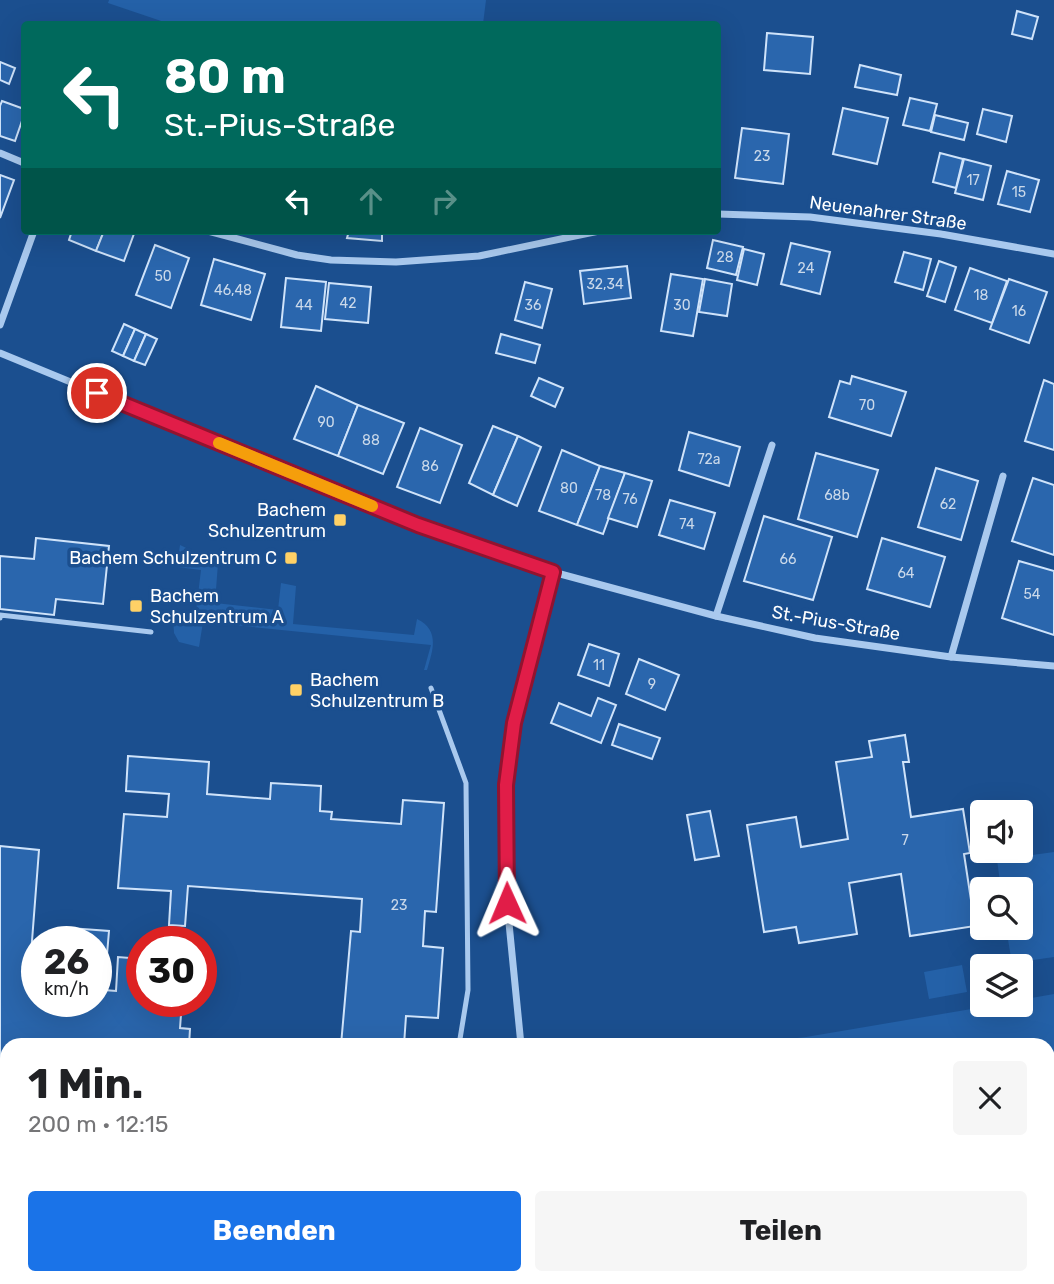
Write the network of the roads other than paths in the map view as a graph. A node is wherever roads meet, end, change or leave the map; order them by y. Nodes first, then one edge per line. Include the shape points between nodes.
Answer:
1 (0, 153) edge
2 (21, 162) edge
3 (721, 214) edge
4 (33, 235) edge
5 (223, 235) edge
6 (580, 235) edge
7 (1054, 254) edge
8 (0, 325) edge
9 (0, 354) edge
10 (772, 445) dead end
11 (1003, 476) dead end
12 (553, 572) junction
13 (716, 616) junction
14 (0, 618) edge
15 (151, 632) dead end
16 (951, 657) junction
17 (1054, 666) edge
18 (431, 688) dead end
19 (460, 1038) edge
20 (520, 1038) edge

1 - 2 street
3 - 7 street, Neuenahrer Straße via 810,217
4 - 8 street
5 - 6 street via 297,255 396,262 479,256
9 - 12 street, St.-Pius-Straße via 418,525
10 - 13 street
11 - 16 street
12 - 13 street, St.-Pius-Straße
12 - 20 street via 514,723 506,785 507,903
13 - 16 street, St.-Pius-Straße via 815,638
14 - 15 lane
16 - 17 street, St.-Pius-Straße
18 - 19 lane via 466,783 468,990

